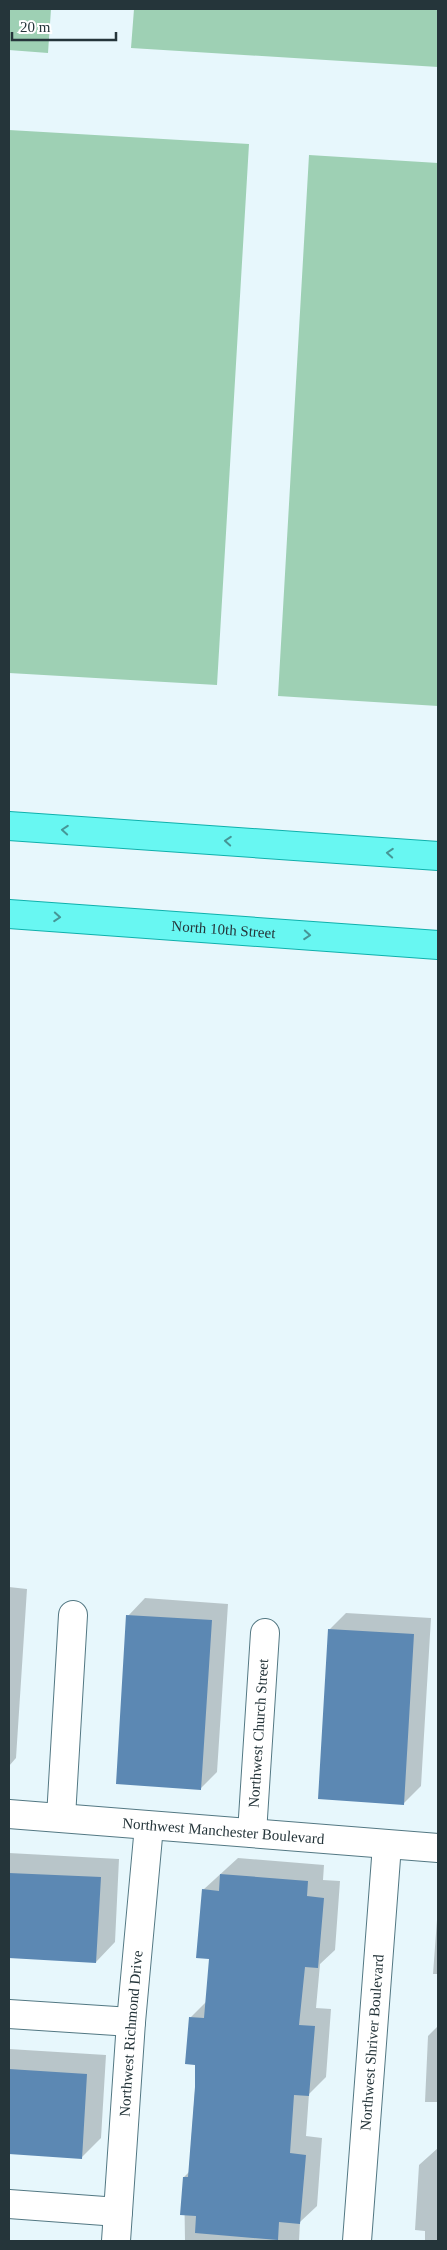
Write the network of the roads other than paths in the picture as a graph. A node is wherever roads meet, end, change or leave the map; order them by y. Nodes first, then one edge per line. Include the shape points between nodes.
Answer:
1 (9, 826) edge
2 (438, 856) edge
3 (9, 914) edge
4 (438, 945) edge
5 (73, 1615) dead end
6 (265, 1633) dead end
7 (9, 1814) edge
8 (61, 1817) junction
9 (149, 1826) junction
10 (252, 1833) junction
11 (387, 1845) junction
12 (438, 1848) edge
13 (9, 2014) edge
14 (131, 2022) junction
15 (9, 2204) edge
16 (118, 2212) junction
17 (116, 2241) edge
18 (357, 2241) edge

2 -> 1 main road
3 -> 4 main road, North 10th Street
5 - 8 street
6 - 10 street, Northwest Church Street
7 - 8 street, Northwest Manchester Boulevard
8 - 9 street, Northwest Manchester Boulevard
9 - 10 street, Northwest Manchester Boulevard
9 - 14 street, Northwest Richmond Drive
10 - 11 street, Northwest Manchester Boulevard
11 - 12 street, Northwest Manchester Boulevard
11 - 18 street, Northwest Shriver Boulevard
13 - 14 street
14 - 16 street, Northwest Richmond Drive
15 - 16 street
16 - 17 street, Northwest Richmond Drive

